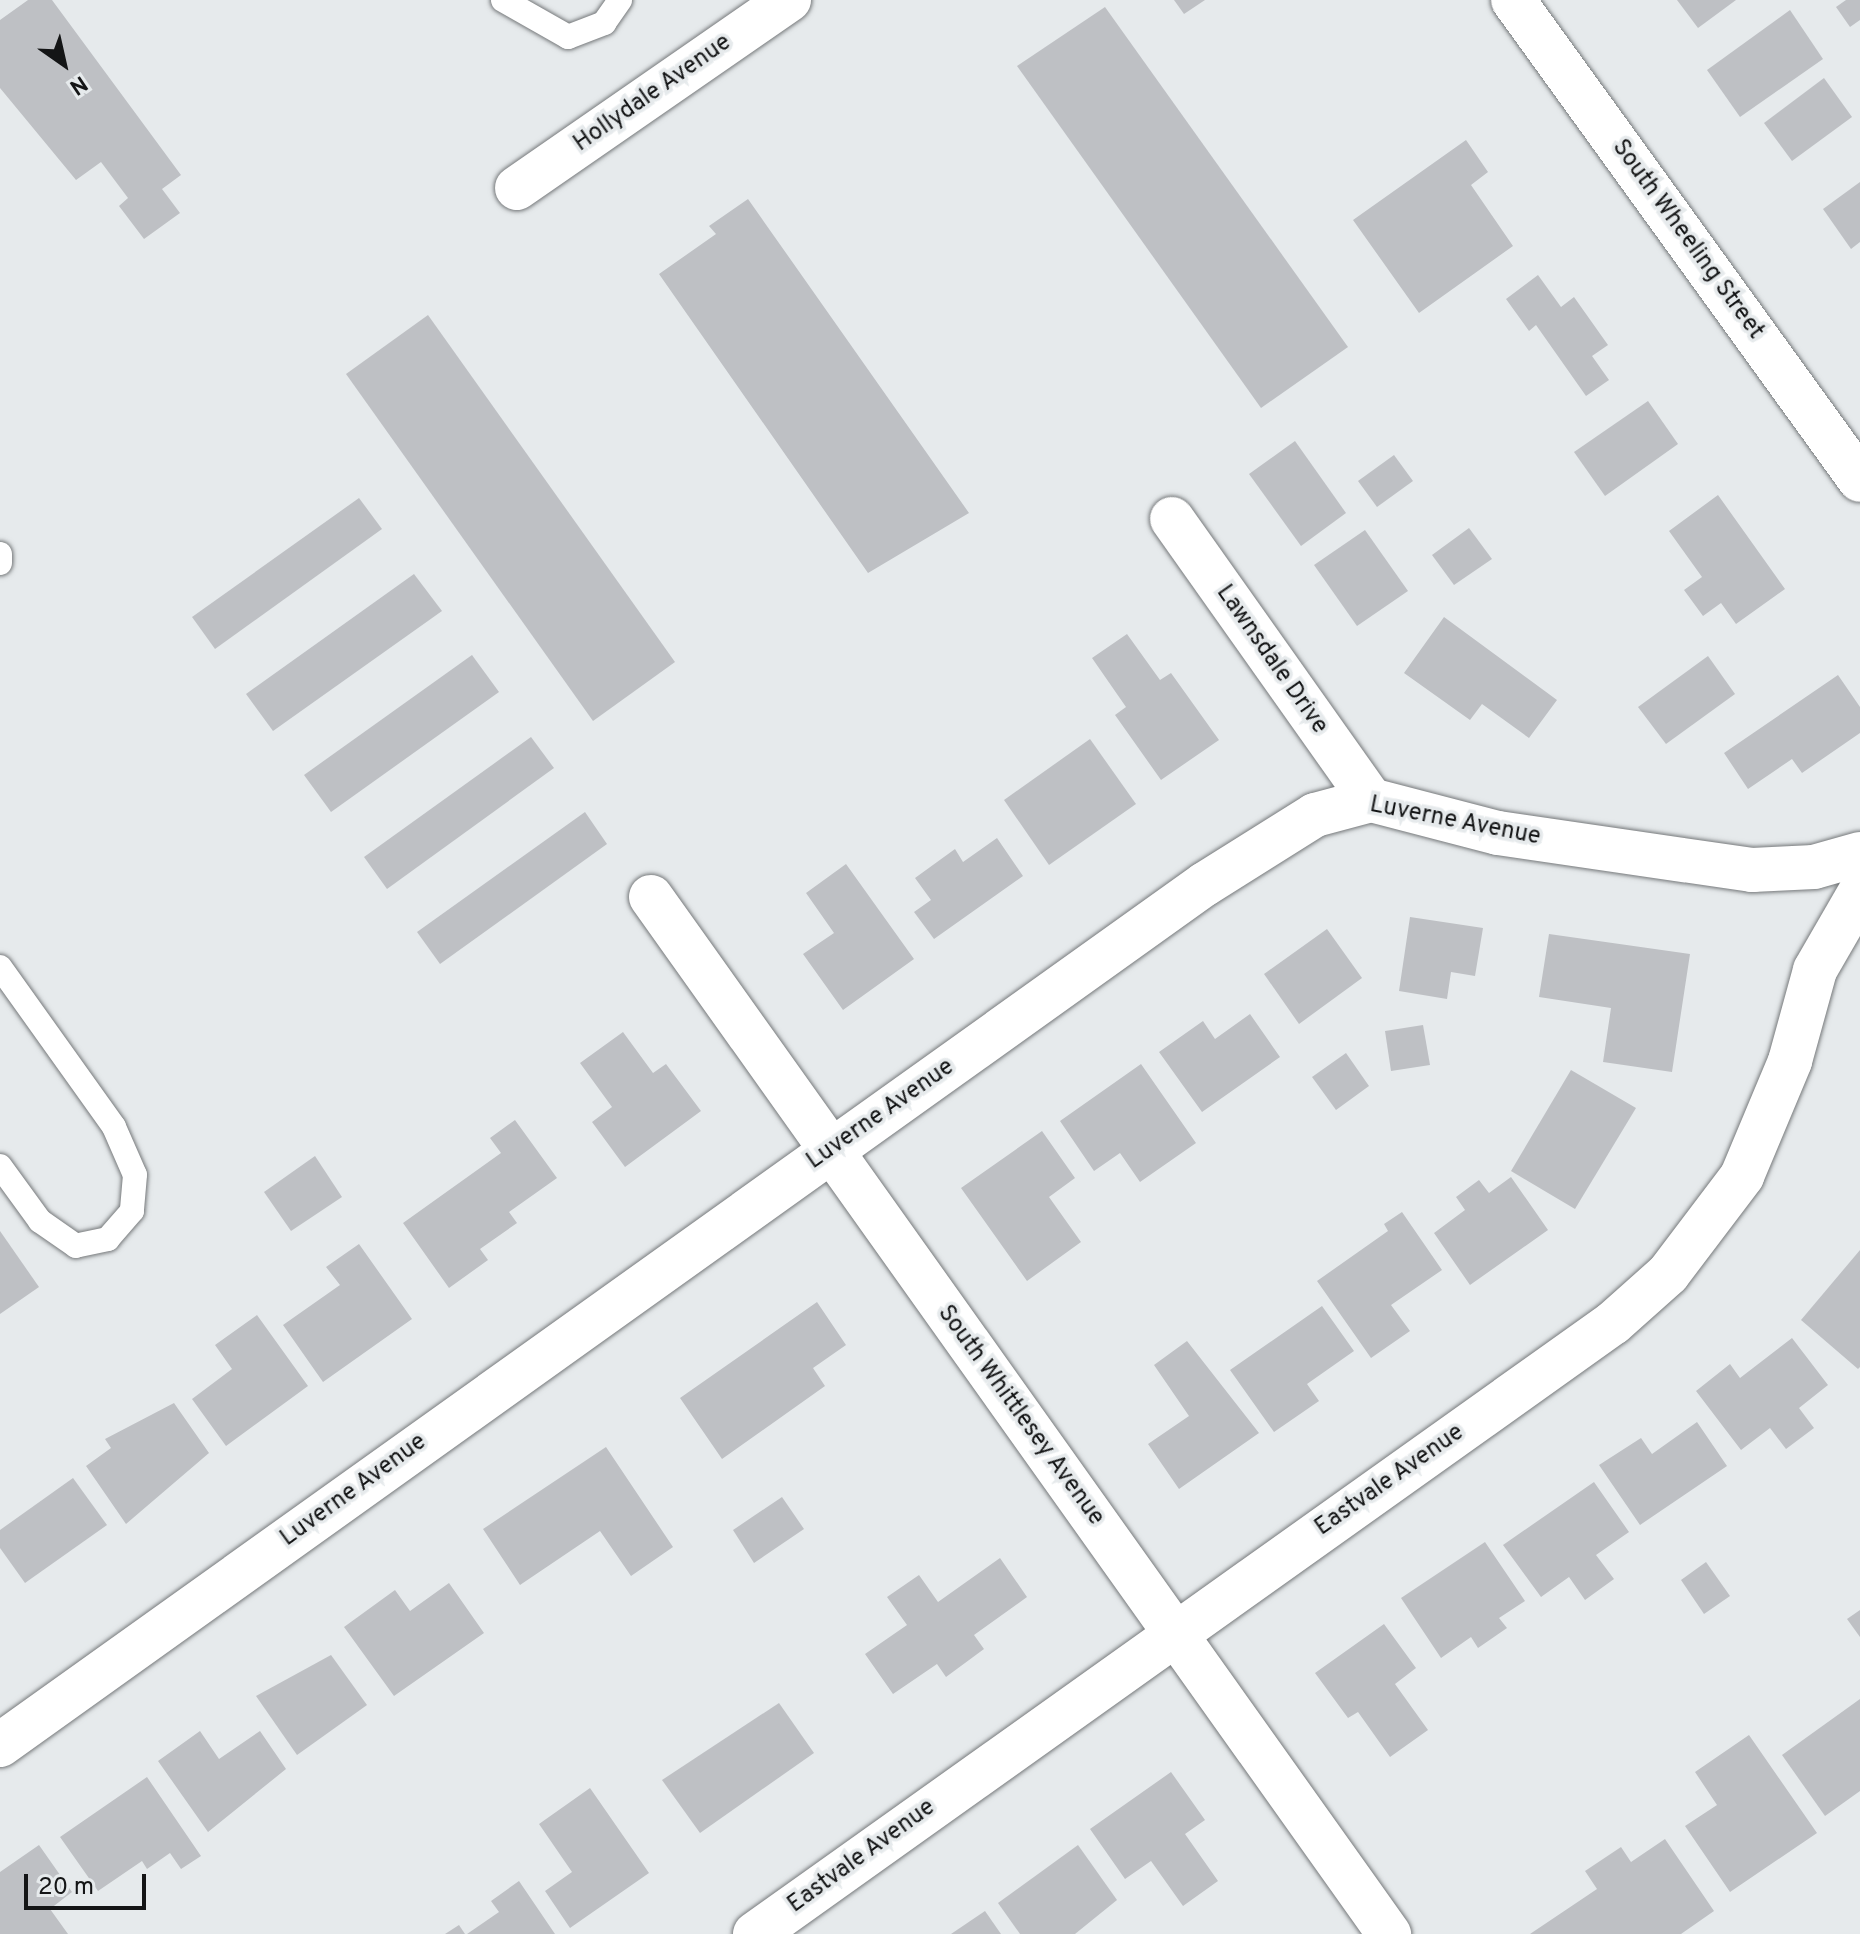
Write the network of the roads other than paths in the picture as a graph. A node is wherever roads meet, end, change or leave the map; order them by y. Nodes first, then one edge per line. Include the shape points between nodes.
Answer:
1 (503, 0) edge
2 (620, 0) edge
3 (789, 0) edge
4 (1513, 0) edge
5 (517, 188) dead end
6 (1860, 480) edge
7 (1172, 519) dead end
8 (0, 554) edge
9 (0, 563) edge
10 (1371, 800) junction
11 (1860, 854) edge
12 (1860, 892) edge
13 (651, 897) dead end
14 (0, 967) edge
15 (830, 1151) junction
16 (0, 1166) edge
17 (1175, 1633) junction
18 (0, 1745) edge
19 (755, 1934) edge
20 (1389, 1934) edge

1 - 2 lane via 568,37 604,23
3 - 5 street, Hollydale Avenue
4 - 6 street, South Wheeling Street
7 - 10 street, Lawnsdale Drive
8 - 9 lane
10 - 11 street, Luverne Avenue via 1498,833 1752,870 1814,867
10 - 15 street, Luverne Avenue via 1315,815 1268,841
12 - 17 street, Eastvale Avenue via 1815,970 1790,1061 1742,1176 1668,1274 1613,1323
13 - 15 street, South Whittlesey Avenue
14 - 16 lane via 114,1127 135,1175 132,1211 108,1239 76,1246 40,1221
15 - 17 street, South Whittlesey Avenue
15 - 18 street, Luverne Avenue
17 - 19 street, Eastvale Avenue
17 - 20 street, South Whittlesey Avenue

